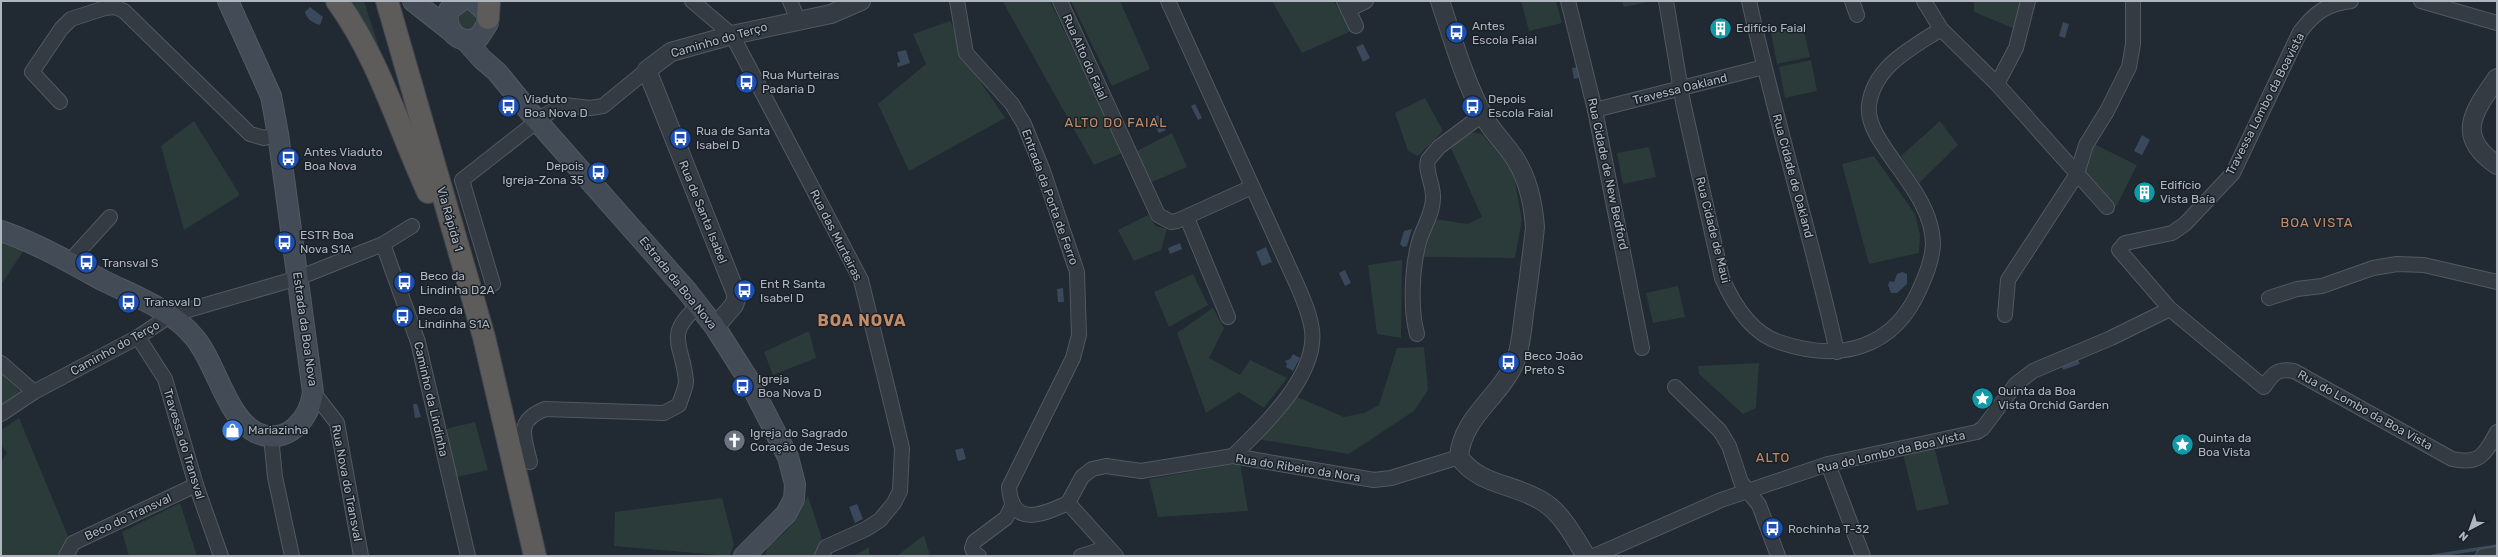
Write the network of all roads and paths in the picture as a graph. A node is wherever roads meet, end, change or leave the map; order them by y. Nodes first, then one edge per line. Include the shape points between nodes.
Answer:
1 (228, 1) edge
2 (337, 1) edge
3 (372, 1) edge
4 (387, 1) edge
5 (474, 1) edge
6 (692, 1) edge
7 (790, 1) edge
8 (861, 1) edge
9 (957, 1) edge
10 (1060, 1) edge
11 (1168, 1) edge
12 (1366, 1) edge
13 (1440, 1) edge
14 (1568, 1) edge
15 (1666, 1) edge
16 (1749, 1) edge
17 (1852, 1) edge
18 (1924, 1) edge
19 (2028, 1) edge
20 (2133, 1) edge
21 (2351, 1) edge
22 (2421, 1) edge
23 (417, 5) edge
24 (1346, 5) edge
25 (455, 6) edge
26 (1857, 15) dead end
27 (488, 16) edge
28 (799, 22) junction
29 (2497, 23) edge
30 (1356, 26) dead end
31 (1941, 29) junction
32 (732, 34) junction
33 (459, 36) junction
34 (391, 41) junction
35 (1764, 67) junction
36 (647, 70) junction
37 (497, 72) junction
38 (2497, 78) edge
39 (1997, 84) junction
40 (1683, 89) junction
41 (60, 102) dead end
42 (1596, 110) junction
43 (1482, 115) junction
44 (538, 122) junction
45 (278, 134) junction
46 (2497, 165) edge
47 (2077, 174) junction
48 (1252, 187) junction
49 (428, 192) junction
50 (2107, 207) dead end
51 (110, 217) dead end
52 (1188, 218) junction
53 (412, 226) dead end
54 (1, 231) edge
55 (383, 244) junction
56 (69, 262) junction
57 (298, 278) junction
58 (2497, 282) edge
59 (493, 284) dead end
60 (2269, 298) dead end
61 (698, 305) junction
62 (2170, 309) junction
63 (171, 315) junction
64 (2005, 315) dead end
65 (1228, 318) dead end
66 (715, 327) junction
67 (1417, 334) dead end
68 (138, 337) junction
69 (1642, 348) dead end
70 (1837, 352) junction
71 (1, 362) edge
72 (1676, 387) dead end
73 (34, 392) junction
74 (313, 392) junction
75 (1, 414) edge
76 (2497, 432) edge
77 (271, 436) junction
78 (1233, 456) junction
79 (1459, 457) junction
80 (530, 462) dead end
81 (1828, 464) junction
82 (196, 485) junction
83 (1749, 492) junction
84 (1068, 503) junction
85 (1013, 504) junction
86 (1111, 552) edge
87 (2497, 554) edge
88 (66, 556) edge
89 (221, 556) edge
90 (292, 556) edge
91 (361, 556) edge
92 (468, 556) edge
93 (519, 556) edge
94 (535, 556) edge
95 (744, 556) edge
96 (822, 556) edge
97 (979, 556) edge
98 (1081, 556) edge
99 (1586, 556) edge
100 (1594, 556) edge
101 (1778, 556) edge
102 (1863, 556) edge
103 (2483, 556) edge

1 - 45 main road, Estrada da Boa Nova via 270,96
2 - 49 highway via 349,17 376,69
3 - 34 highway, Via Rápida 1
4 - 34 highway, Via Rápida 1
5 - 27 main road via 483,7
6 - 32 street, Rua das Murteiras
7 - 28 street
8 - 28 street, Caminho do Terço via 842,10
9 - 85 street, Entrada da Porta de Ferro via 966,53 1012,104 1024,124 1043,171 1077,272 1079,335 1073,358 1009,487
10 - 52 street, Rua Alto do Faial via 1158,215 1171,222
11 - 48 street
12 - 24 street
13 - 43 street via 1461,68
14 - 42 street, Rua Cidade de New Bedford
15 - 40 street, Rua Cidade de Maui
16 - 35 street, Rua Cidade de Oakland
17 - 26 street
18 - 31 street
19 - 39 street via 2016,48
20 - 47 street via 2130,67 2086,145
21 - 62 street, Travessa Lombo da Boavista via 2327,6 2313,15 2300,32 2233,173 2185,224 2172,233 2121,246 2121,255
22 - 29 street
23 - 25 main road, Estrada da Boa Nova
23 - 33 main road, Estrada da Boa Nova
24 - 30 street
25 - 33 main road via 448,24
27 - 33 main road via 479,37
27 - 37 main road, Estrada da Boa Nova
28 - 32 street, Caminho do Terço
31 - 39 street
31 - 70 street, Rua Cidade de Maui via 1896,59 1881,74 1869,106 1876,134 1920,197 1930,219 1933,246 1928,270 1916,299 1902,320 1886,334 1866,345
32 - 36 street, Caminho do Terço via 671,52
32 - 96 street, Rua das Murteiras via 861,280 902,448 900,490 894,503 880,520 826,547
33 - 37 main road, Estrada da Boa Nova
34 - 49 highway, Via Rápida 1
34 - 94 highway, Via Rápida 1 via 484,337
35 - 40 street, Travessa Oakland
35 - 70 street, Rua Cidade de Oakland via 1814,249
36 - 44 street, Caminho do Terço via 603,106 590,108 564,105 545,115
36 - 66 street, Rua de Santa Isabel via 737,296 734,305
37 - 44 main road, Estrada da Boa Nova
38 - 46 street via 2475,109 2472,131 2480,149
39 - 47 street
40 - 42 street, Travessa Oakland
40 - 70 street, Rua Cidade de Maui via 1683,102 1722,278 1731,298 1749,320 1777,342 1805,350
41 - 45 street via 32,72 60,29 70,19 115,7 124,11 250,134 264,138
42 - 69 street, Rua Cidade de New Bedford
43 - 67 street via 1439,147 1428,160 1433,196 1416,261 1413,319
43 - 79 street via 1524,173 1534,208 1536,227 1520,343 1514,363 1493,395 1470,421 1462,440
44 - 59 street, Caminho do Terço via 462,180
44 - 61 main road, Estrada da Boa Nova via 592,180
45 - 57 main road, Estrada da Boa Nova
47 - 50 street
47 - 64 street via 2008,280
48 - 52 street, Rua Alto do Faial
48 - 78 street via 1307,308 1312,331 1306,366 1266,422
49 - 93 highway, Via Rápida 1 via 474,355
51 - 56 street
52 - 65 street
53 - 55 street, Caminho do Terço
54 - 56 main road
55 - 57 street, Caminho do Terço
55 - 92 street, Caminho da Lindinha via 418,342
56 - 63 main road
57 - 63 street, Caminho do Terço
57 - 74 main road, Estrada da Boa Nova
58 - 60 street via 2424,266 2397,264 2373,268 2322,286 2297,289
61 - 66 main road, Estrada da Boa Nova
61 - 80 street via 682,323 676,338 686,382 679,405 664,413 545,409 533,414 523,431
62 - 76 street, Rua do Lombo da Boa Vista via 2264,387 2272,374 2282,369 2294,370 2452,459 2465,462 2477,459
62 - 81 street, Rua do Lombo da Boa Vista via 2111,338 2033,371 2016,384 1983,428 1977,432
63 - 68 street, Caminho do Terço
63 - 77 main road via 195,338 238,416 250,428
66 - 95 main road, Estrada da Boa Nova via 748,378 788,457 795,484 794,499 786,514
68 - 73 street, Caminho do Terço
68 - 82 street, Travessa do Transval via 165,380
71 - 73 street
72 - 83 street via 1720,431 1729,446 1741,482
73 - 75 street, Caminho do Terço
74 - 77 main road, Estrada da Boa Nova via 308,415 299,426 281,435
74 - 91 street, Rua Nova do Transval via 337,423
77 - 90 street via 275,477
78 - 79 street, Rua do Ribeiro da Nora via 1374,480 1391,478
78 - 84 street, Rua do Ribeiro da Nora via 1141,471 1106,466 1092,469 1082,477
79 - 99 street via 1477,476 1515,488 1543,501 1562,518
81 - 83 street, Rua do Lombo da Boa Vista
81 - 102 street
82 - 88 street, Beco do Transval via 73,543
82 - 89 street, Travessa do Transval
83 - 100 street, Rua do Lombo da Boa Vista via 1721,500
83 - 101 street via 1759,505
84 - 85 street via 1040,516 1020,511
84 - 86 street
85 - 97 street via 1006,518 974,542 972,548
86 - 98 street
87 - 103 street

